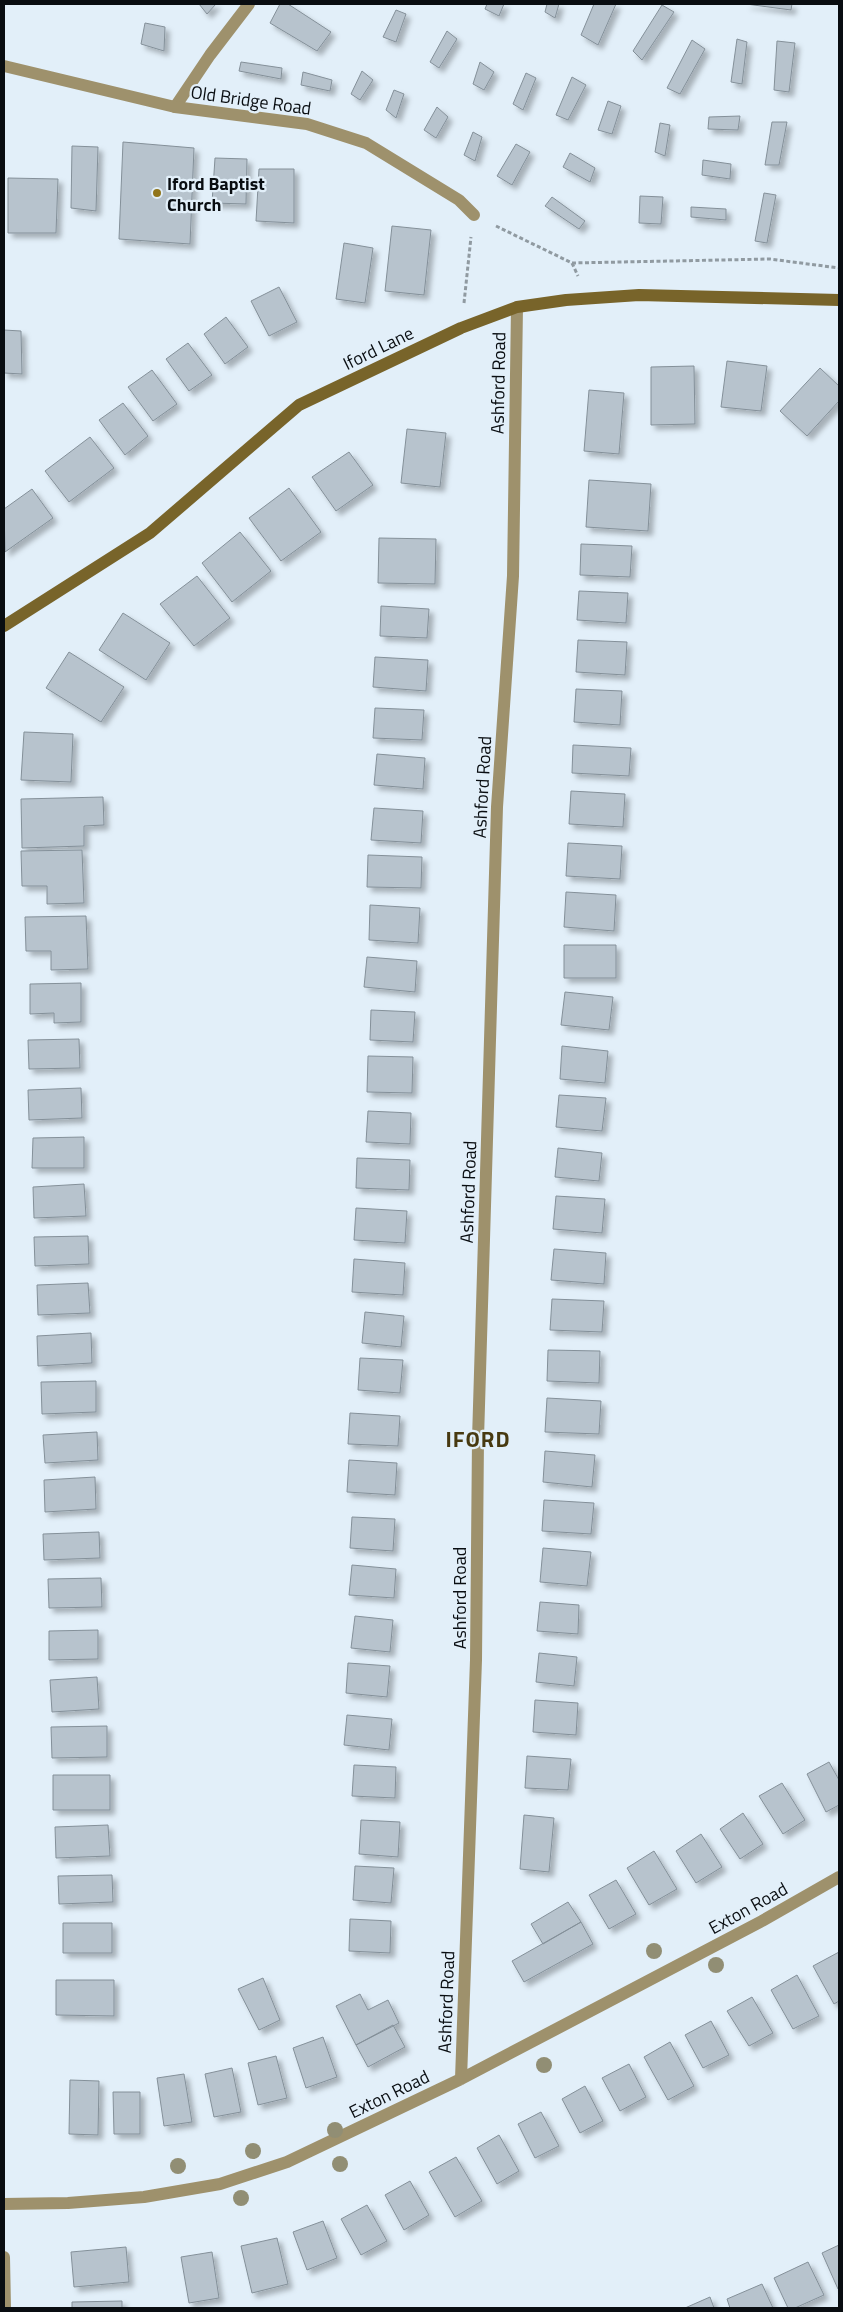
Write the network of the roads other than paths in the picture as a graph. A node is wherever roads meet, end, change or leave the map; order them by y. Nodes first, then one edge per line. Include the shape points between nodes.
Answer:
1 (249, 4) edge
2 (4, 66) edge
3 (175, 107) junction
4 (474, 215) road end
5 (839, 300) edge
6 (517, 307) junction
7 (4, 626) edge
8 (839, 1877) edge
9 (461, 2079) junction
10 (4, 2204) edge
11 (4, 2257) edge
12 (5, 2308) edge

1 - 3 street
2 - 3 street, Old Bridge Road
3 - 4 street, Old Bridge Road via 307,124 366,143 459,200
5 - 6 street, Iford Lane via 639,295
6 - 7 street, Iford Lane via 461,328 299,405 150,533
6 - 9 street, Ashford Road via 513,576 496,817 478,1439 476,1660
8 - 9 street, Exton Road via 753,1926
9 - 10 street, Exton Road via 287,2162 220,2184 144,2197 68,2204
11 - 12 street

